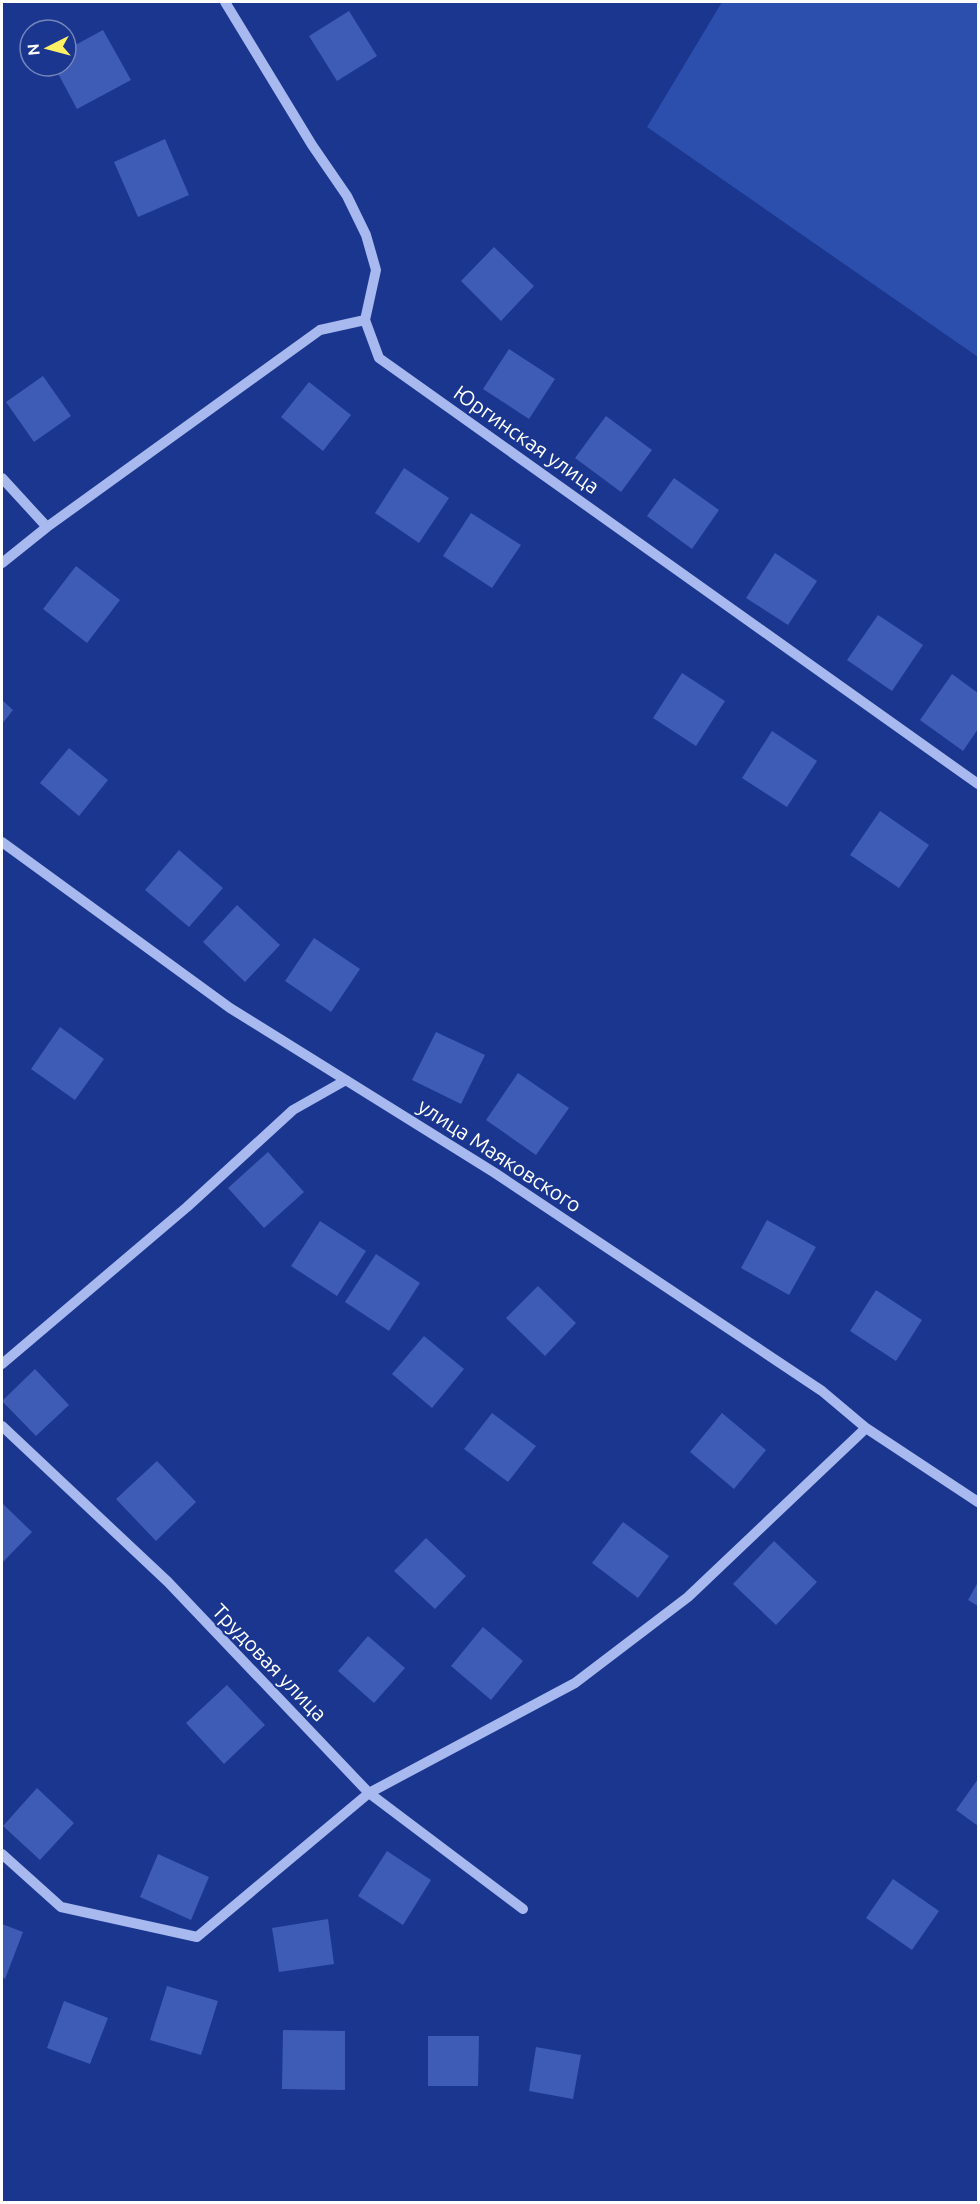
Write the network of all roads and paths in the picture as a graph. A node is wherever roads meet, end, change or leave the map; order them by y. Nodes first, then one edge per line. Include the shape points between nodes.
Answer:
1 (225, 2) edge
2 (365, 320) junction
3 (2, 478) edge
4 (47, 526) junction
5 (2, 563) edge
6 (978, 784) edge
7 (2, 842) edge
8 (346, 1080) junction
9 (2, 1364) edge
10 (2, 1426) edge
11 (866, 1428) junction
12 (978, 1502) edge
13 (369, 1793) junction
14 (2, 1854) edge
15 (523, 1909) dead end

1 - 2 street via 347,196 366,235 376,270
2 - 4 street via 320,330
2 - 6 street, Юргинская улица via 379,358
3 - 4 street
4 - 5 street
7 - 8 street, улица Маяковского via 230,1008
8 - 9 street via 293,1110 187,1207
8 - 11 street, улица Маяковского via 495,1173 822,1391
10 - 13 street, Трудовая улица via 168,1582
11 - 12 street, улица Маяковского
11 - 13 street via 688,1597 575,1683
13 - 14 street via 197,1937 61,1907
13 - 15 street, Трудовая улица

